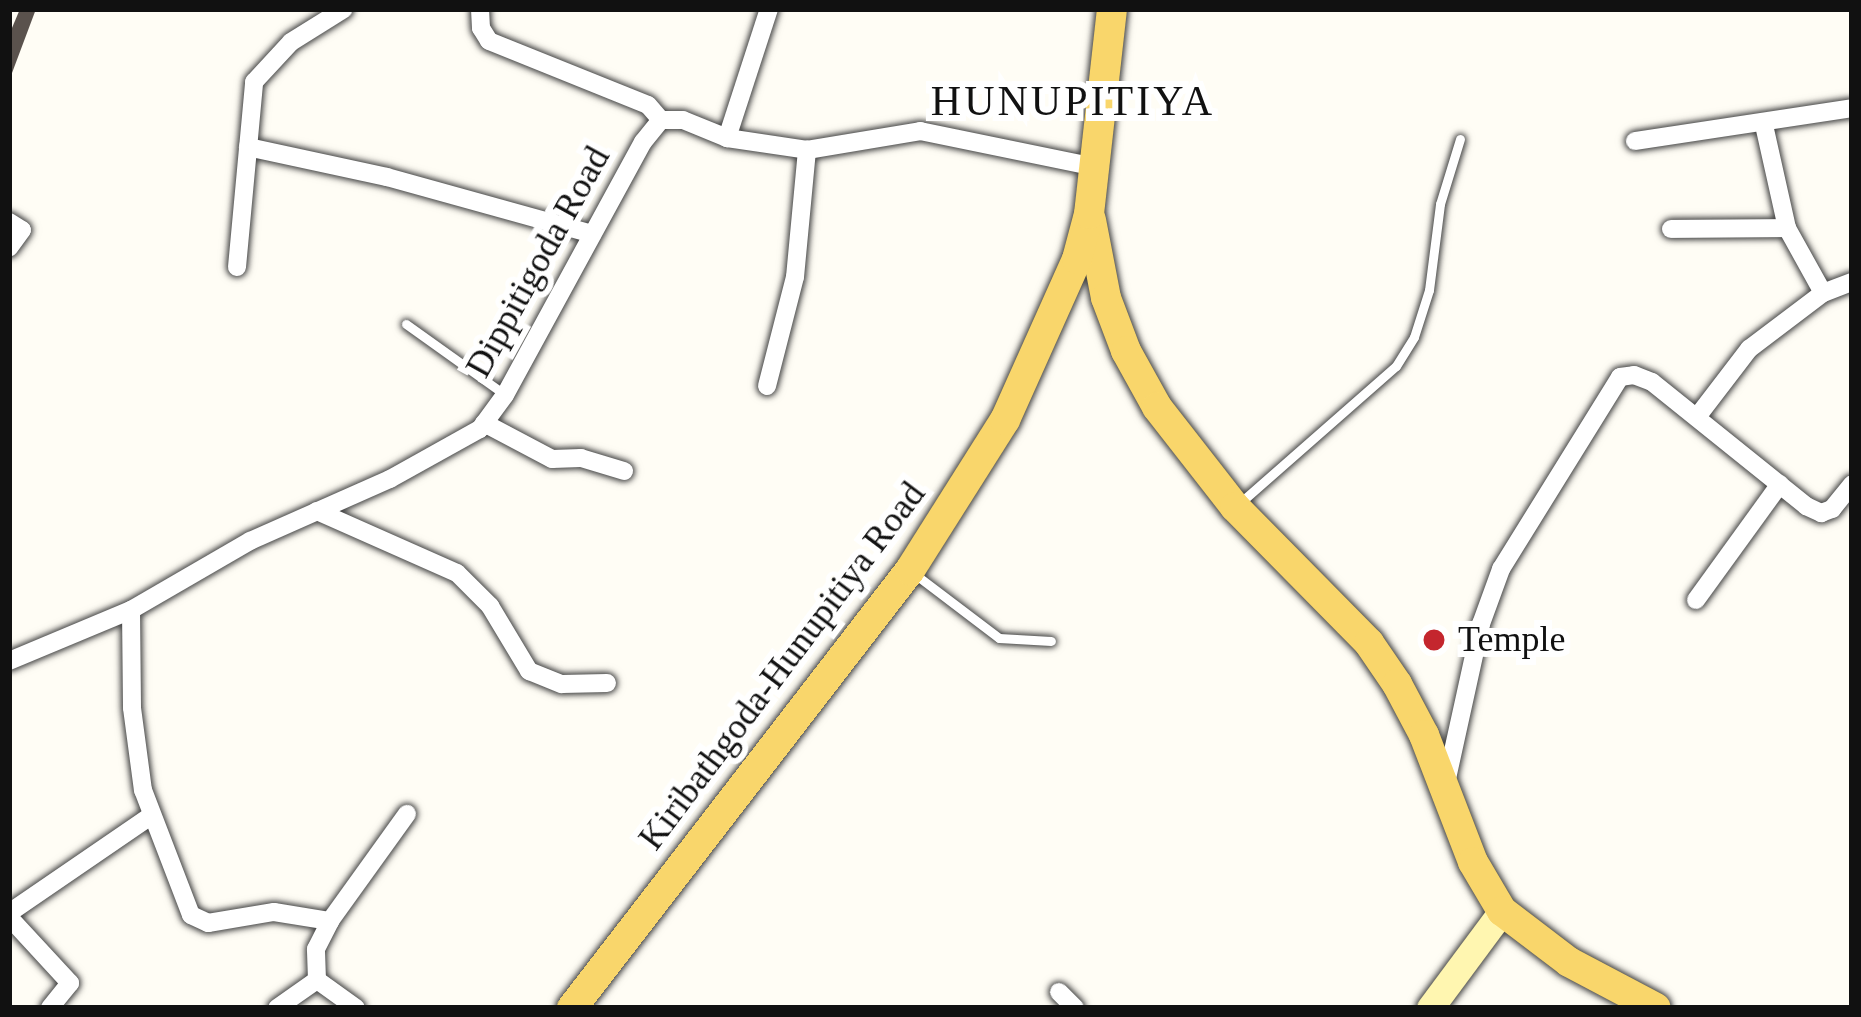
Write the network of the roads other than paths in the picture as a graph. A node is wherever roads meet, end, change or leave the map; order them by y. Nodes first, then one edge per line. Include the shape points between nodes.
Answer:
1 (344, 9) edge
2 (480, 9) edge
3 (769, 9) edge
4 (1112, 9) edge
5 (1852, 108) edge
6 (661, 120) junction
7 (1763, 125) junction
8 (727, 138) junction
9 (1460, 139) dead end
10 (1635, 141) dead end
11 (248, 147) junction
12 (807, 149) junction
13 (1095, 167) junction
14 (1089, 214) junction
15 (9, 222) edge
16 (1787, 228) junction
17 (1671, 229) dead end
18 (592, 234) junction
19 (9, 248) edge
20 (237, 267) dead end
21 (1852, 282) edge
22 (1823, 293) junction
23 (406, 324) dead end
24 (767, 386) dead end
25 (505, 395) junction
26 (1697, 418) junction
27 (484, 423) junction
28 (624, 471) dead end
29 (1780, 484) junction
30 (1852, 484) edge
31 (1235, 508) junction
32 (317, 511) junction
33 (910, 570) junction
34 (1696, 600) dead end
35 (130, 610) junction
36 (1051, 641) dead end
37 (9, 661) edge
38 (607, 683) dead end
39 (1444, 790) junction
40 (407, 814) dead end
41 (152, 815) junction
42 (1502, 911) junction
43 (9, 915) edge
44 (329, 921) junction
45 (317, 980) junction
46 (1059, 992) dead end
47 (50, 1008) edge
48 (277, 1008) edge
49 (356, 1008) edge
50 (572, 1008) edge
51 (1075, 1008) edge
52 (1430, 1008) edge
53 (1656, 1008) edge

1 - 11 street via 291,42 254,82
2 - 6 street via 489,40 648,105
3 - 8 street
4 - 13 main road, Kiribathgoda-Hunupitiya Road
5 - 7 street
6 - 8 street
6 - 18 street, Dippitigoda Road
7 - 10 street
7 - 16 street
8 - 12 street
9 - 31 lane via 1440,204 1429,290 1396,367
11 - 18 street
11 - 20 street
12 - 13 street via 920,131
12 - 24 street via 795,277
13 - 14 main road, Kiribathgoda-Hunupitiya Road
14 - 31 main road via 1126,352 1157,407
14 - 33 main road, Kiribathgoda-Hunupitiya Road via 1005,420
15 - 19 street via 22,230
16 - 17 street
16 - 22 street
18 - 25 street, Dippitigoda Road
21 - 22 street
22 - 26 street via 1749,349
23 - 25 lane
25 - 27 street, Dippitigoda Road
26 - 29 street
26 - 39 street via 1652,382 1621,377 1501,569
27 - 28 street via 552,459
27 - 32 street, Dippitigoda Road via 446,451
29 - 30 street via 1821,513
29 - 34 street
31 - 39 main road via 1369,643 1424,735
32 - 35 street, Dippitigoda Road
32 - 38 street via 457,573 490,606 529,671 562,684
33 - 36 lane via 999,638
33 - 50 main road, Kiribathgoda-Hunupitiya Road
35 - 37 street, Dippitigoda Road
35 - 41 street via 136,749
39 - 42 main road
40 - 44 street
41 - 43 street
41 - 44 street via 200,921 274,912
42 - 52 street
42 - 53 main road via 1569,962
43 - 47 street via 70,983
44 - 45 street via 316,949
45 - 48 street
45 - 49 street
46 - 51 street

